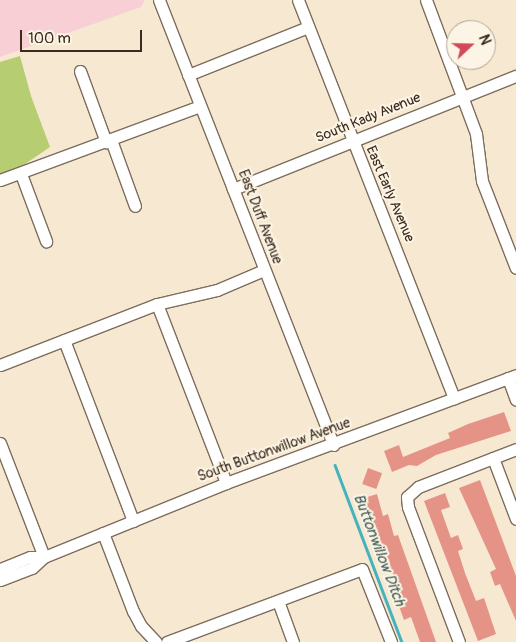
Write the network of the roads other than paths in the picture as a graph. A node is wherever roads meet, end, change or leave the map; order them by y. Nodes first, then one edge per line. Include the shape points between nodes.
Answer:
1 (159, 0) edge
2 (298, 0) edge
3 (426, 0) edge
4 (308, 27) junction
5 (80, 71) dead end
6 (188, 75) junction
7 (516, 76) edge
8 (462, 96) junction
9 (200, 106) junction
10 (109, 141) junction
11 (352, 142) junction
12 (21, 174) junction
13 (0, 180) edge
14 (233, 189) junction
15 (135, 206) dead end
16 (46, 241) dead end
17 (516, 268) edge
18 (264, 270) junction
19 (157, 304) junction
20 (64, 340) junction
21 (0, 365) edge
22 (512, 377) edge
23 (454, 399) junction
24 (516, 400) edge
25 (0, 443) edge
26 (333, 445) junction
27 (516, 449) edge
28 (493, 458) junction
29 (226, 483) junction
30 (516, 519) edge
31 (133, 521) junction
32 (103, 533) junction
33 (44, 557) junction
34 (0, 569) edge
35 (0, 580) edge
36 (278, 601) junction
37 (156, 642) edge
38 (167, 642) edge
39 (293, 642) edge
40 (391, 642) edge
41 (459, 642) edge

1 - 6 street, East Duff Avenue
2 - 4 street, East Early Avenue
3 - 8 street
4 - 6 street
4 - 11 street, East Early Avenue
5 - 10 street
6 - 9 street, East Duff Avenue
7 - 8 street, South Kady Avenue
8 - 11 street, South Kady Avenue
8 - 17 street via 478,142 482,181
9 - 10 street
9 - 14 street, East Duff Avenue
10 - 12 street
10 - 15 street
11 - 14 street, South Kady Avenue
11 - 23 street, East Early Avenue
12 - 13 street
12 - 16 street
14 - 18 street, East Duff Avenue
18 - 19 street via 217,290
18 - 26 street, East Duff Avenue
19 - 20 street
19 - 29 street
20 - 21 street
20 - 31 street
22 - 23 street, South Buttonwillow Avenue
22 - 24 street
23 - 26 street, South Buttonwillow Avenue
25 - 33 street
26 - 29 street, South Buttonwillow Avenue
27 - 28 street
28 - 30 street
28 - 41 street via 412,489 407,497
29 - 31 street, South Buttonwillow Avenue
31 - 32 street, South Buttonwillow Avenue
32 - 33 street, South Buttonwillow Avenue
32 - 37 street via 133,611 141,626
33 - 34 street, South Buttonwillow Avenue via 30,557
33 - 35 street, South Buttonwillow Avenue via 32,568
36 - 38 street
36 - 39 street
36 - 40 street via 362,569

